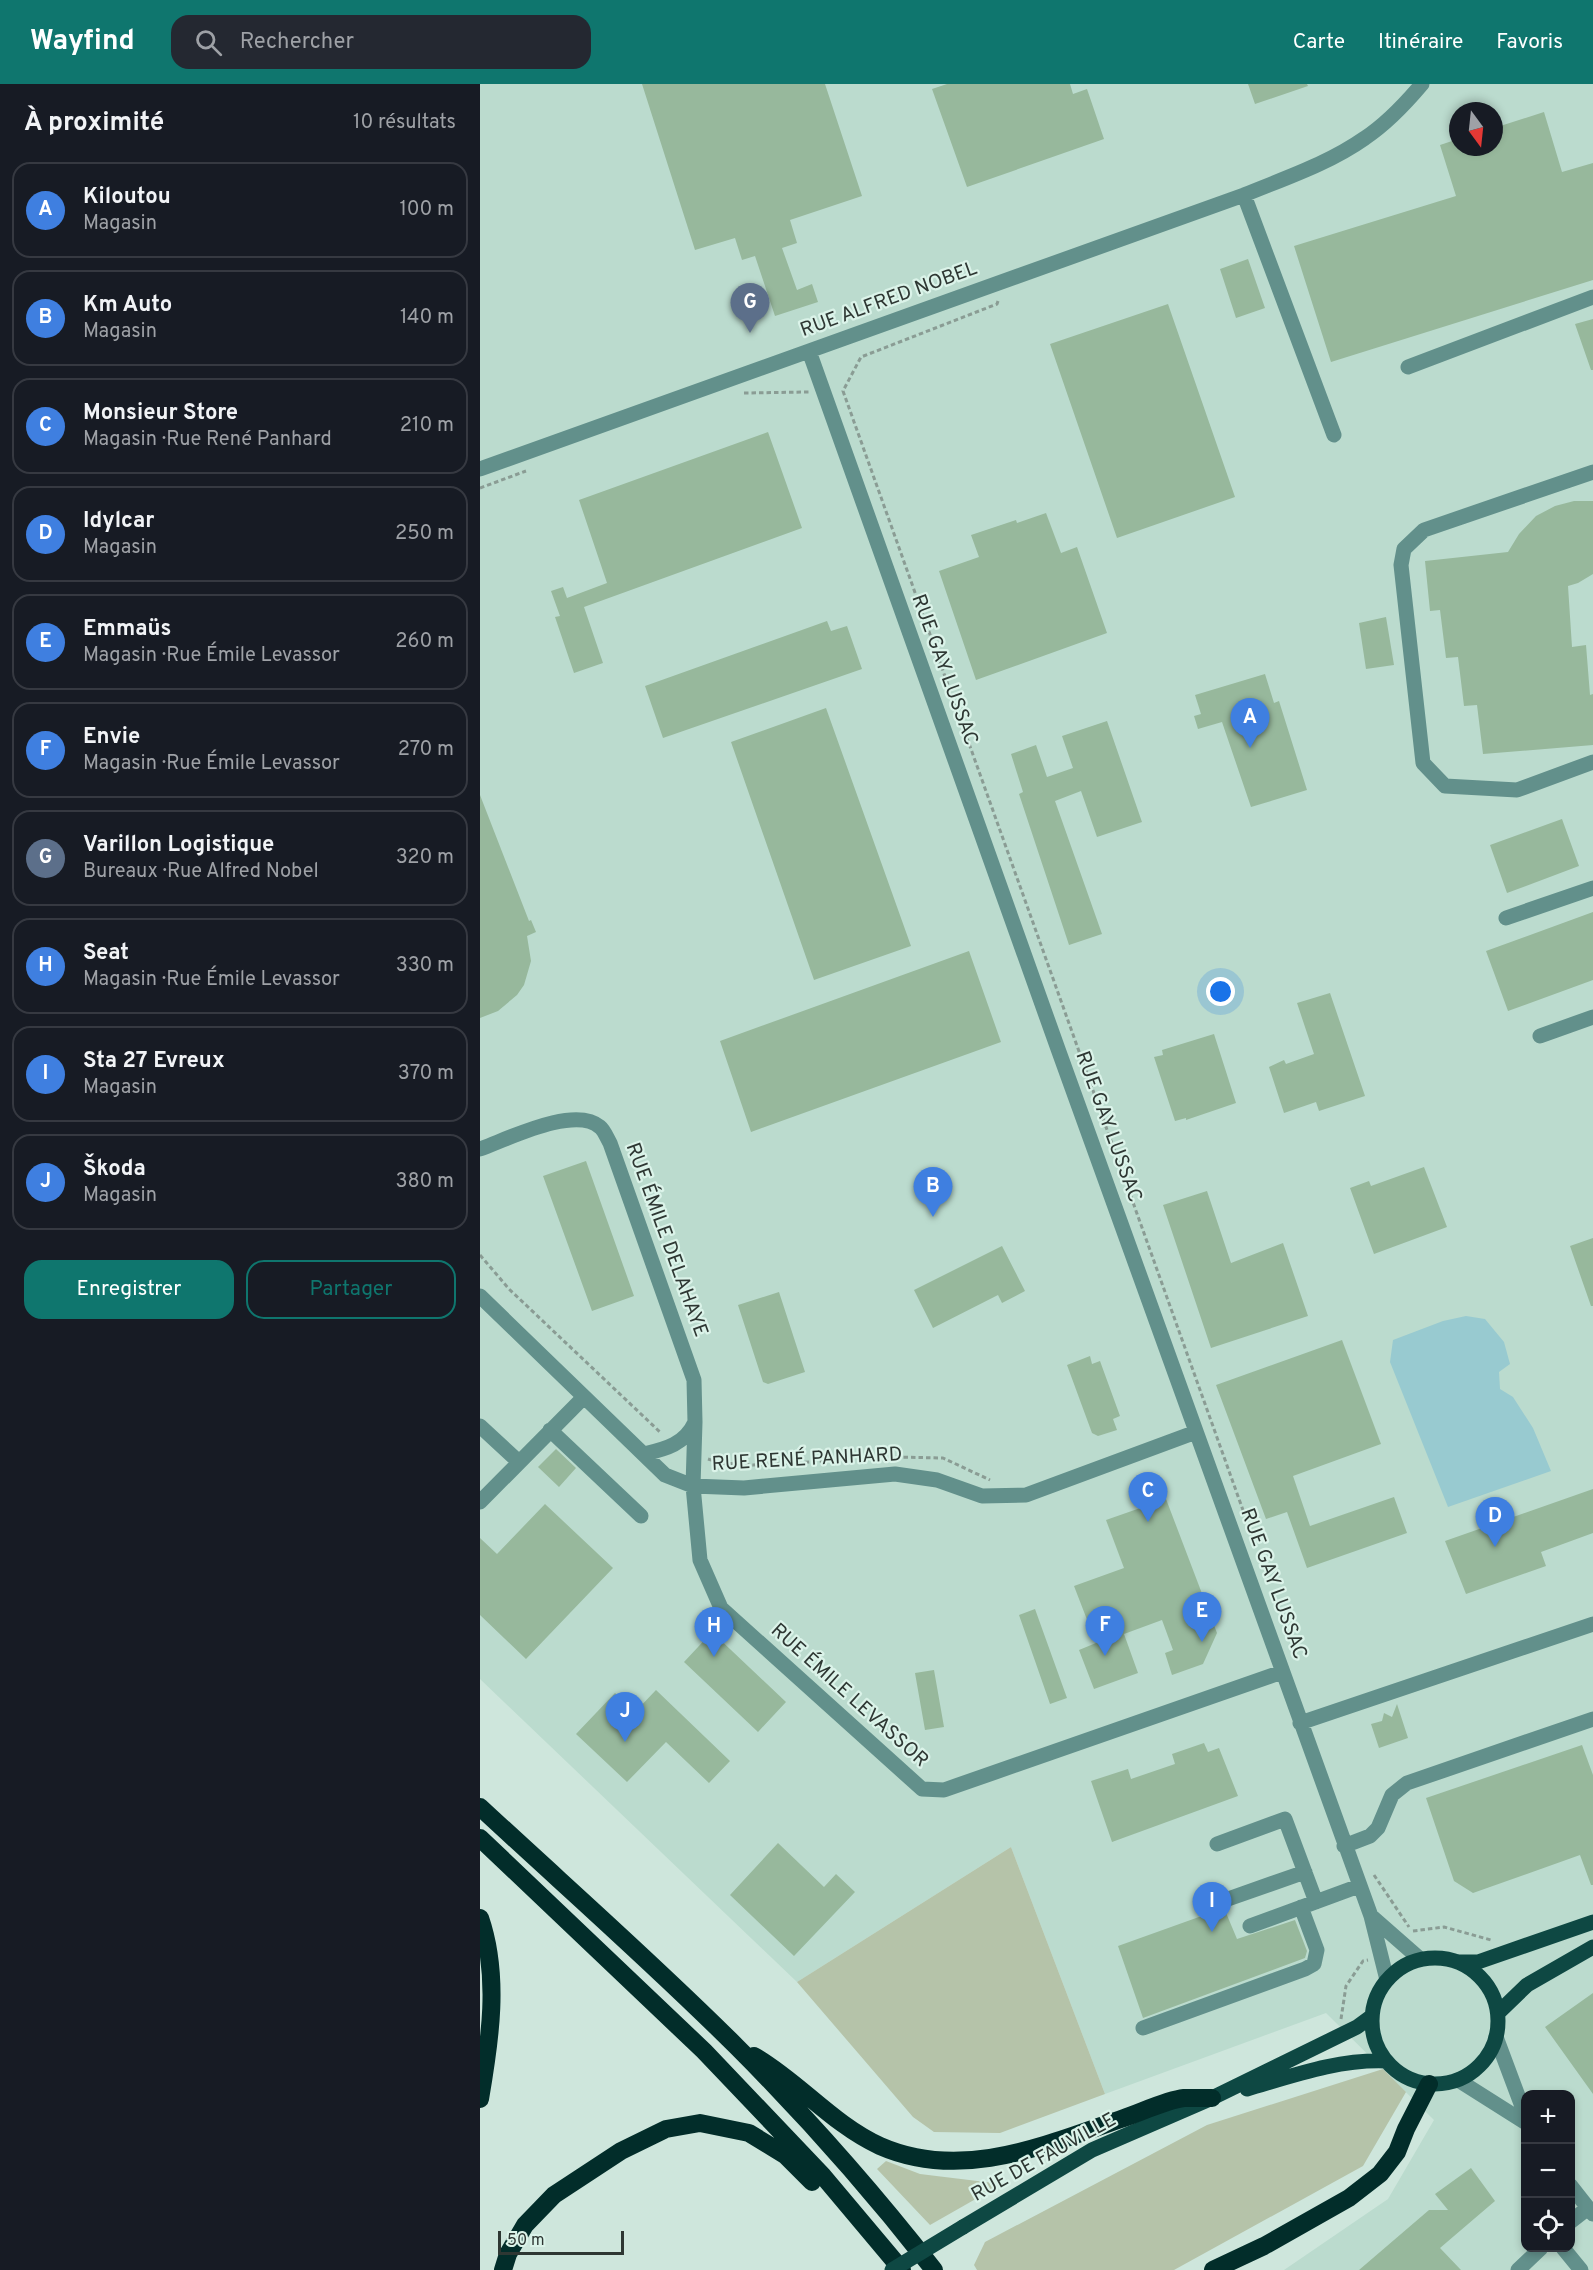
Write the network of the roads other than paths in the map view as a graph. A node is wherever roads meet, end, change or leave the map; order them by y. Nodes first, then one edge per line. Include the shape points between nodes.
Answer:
1 (1422, 84) edge
2 (1244, 195) junction
3 (1593, 297) edge
4 (809, 351) junction
5 (1408, 367) dead end
6 (1334, 435) dead end
7 (480, 469) edge
8 (1593, 472) edge
9 (1593, 762) edge
10 (1593, 888) edge
11 (1506, 918) dead end
12 (1593, 1017) edge
13 (1540, 1036) dead end
14 (480, 1149) edge
15 (480, 1296) edge
16 (584, 1397) junction
17 (695, 1422) junction
18 (480, 1426) edge
19 (550, 1430) junction
20 (1196, 1432) junction
21 (644, 1454) junction
22 (519, 1462) junction
23 (693, 1486) junction
24 (480, 1502) edge
25 (641, 1516) dead end
26 (1593, 1624) edge
27 (1282, 1672) junction
28 (1593, 1719) edge
29 (1300, 1723) junction
30 (480, 1807) edge
31 (480, 1839) edge
32 (1217, 1844) dead end
33 (1344, 1846) junction
34 (1305, 1872) junction
35 (1359, 1886) junction
36 (1228, 1899) dead end
37 (1316, 1902) junction
38 (1301, 1907) junction
39 (1371, 1916) junction
40 (480, 1918) edge
41 (1593, 1922) edge
42 (1250, 1926) dead end
43 (1593, 1947) edge
44 (1420, 1959) junction
45 (1459, 1962) junction
46 (1387, 1980) junction
47 (1498, 2013) junction
48 (1372, 2016) junction
49 (1143, 2028) dead end
50 (1496, 2037) junction
51 (736, 2046) junction
52 (1386, 2061) junction
53 (1458, 2080) junction
54 (1430, 2084) junction
55 (1212, 2098) junction
56 (480, 2099) edge
57 (1521, 2104) edge
58 (1521, 2120) edge
59 (1575, 2192) edge
60 (1590, 2211) edge
61 (1575, 2219) edge
62 (873, 2235) junction
63 (1536, 2252) edge
64 (1567, 2252) edge
65 (503, 2270) edge
66 (892, 2270) edge
67 (902, 2270) edge
68 (934, 2270) edge
69 (1213, 2270) edge
70 (1518, 2270) edge
71 (1581, 2270) edge

1 - 2 street, RUE ALFRED NOBEL via 1366,138 1320,164
2 - 4 street, RUE ALFRED NOBEL
2 - 6 street
3 - 5 street
4 - 7 street, RUE ALFRED NOBEL
4 - 20 street, RUE GAY LUSSAC
8 - 9 street via 1424,530 1404,549 1401,565 1423,763 1445,786 1517,790
10 - 11 street
12 - 13 street
14 - 17 street, RUE ÉMILE DELAHAYE via 562,1120 582,1119 600,1127 610,1143 694,1380
15 - 16 street, RUE RENÉ PANHARD
16 - 19 street
16 - 21 street, RUE RENÉ PANHARD
17 - 21 street via 677,1444
17 - 23 street, RUE ÉMILE DELAHAYE
18 - 22 street
19 - 22 street
19 - 25 street
20 - 23 street, RUE RENÉ PANHARD via 1026,1495 982,1496 937,1480 895,1474 744,1488
20 - 27 street, RUE GAY LUSSAC
21 - 23 street, RUE RENÉ PANHARD via 665,1475
22 - 24 street
23 - 27 street, RUE ÉMILE LEVASSOR via 700,1560 721,1608 922,1789 944,1790
26 - 29 street
27 - 29 street, RUE GAY LUSSAC
28 - 33 street via 1407,1784 1392,1796 1378,1828 1370,1836
29 - 33 street, RUE GAY LUSSAC
30 - 51 highway
31 - 62 highway via 704,2051 823,2176
32 - 34 street via 1285,1819
33 - 35 street, RUE GAY LUSSAC
34 - 36 street
34 - 37 street
35 - 37 street
35 - 39 street, RUE GAY LUSSAC
37 - 38 street
38 - 42 street
38 - 49 street via 1317,1950 1314,1964
39 - 44 street, RUE GAY LUSSAC
39 - 46 street, RUE GAY LUSSAC
40 - 56 highway via 490,1970 490,2040
41 - 45 main road via 1478,1962
43 - 47 main road via 1527,1985
44 - 45 main road
44 - 46 main road via 1401,1967
45 - 47 main road via 1485,1983
46 - 48 main road via 1376,1997
47 - 50 main road
48 - 52 main road via 1372,2032
48 - 55 main road
50 - 53 main road via 1475,2070
50 - 57 street
51 - 55 highway via 777,2070 848,2128 881,2146 933,2161 1025,2152 1182,2098
51 - 68 highway via 822,2138
52 - 54 main road via 1406,2076
52 - 55 main road via 1365,2060 1319,2069
53 - 54 main road
53 - 58 street
54 - 69 highway via 1397,2152 1380,2174 1349,2198
55 - 66 main road, RUE DE FAUVILLE, bridge via 1092,2150
59 - 60 street
60 - 61 street
62 - 65 highway via 830,2200 785,2155 749,2133 700,2122 666,2129 621,2151 554,2195 525,2225
62 - 67 highway
63 - 70 street
64 - 71 street

